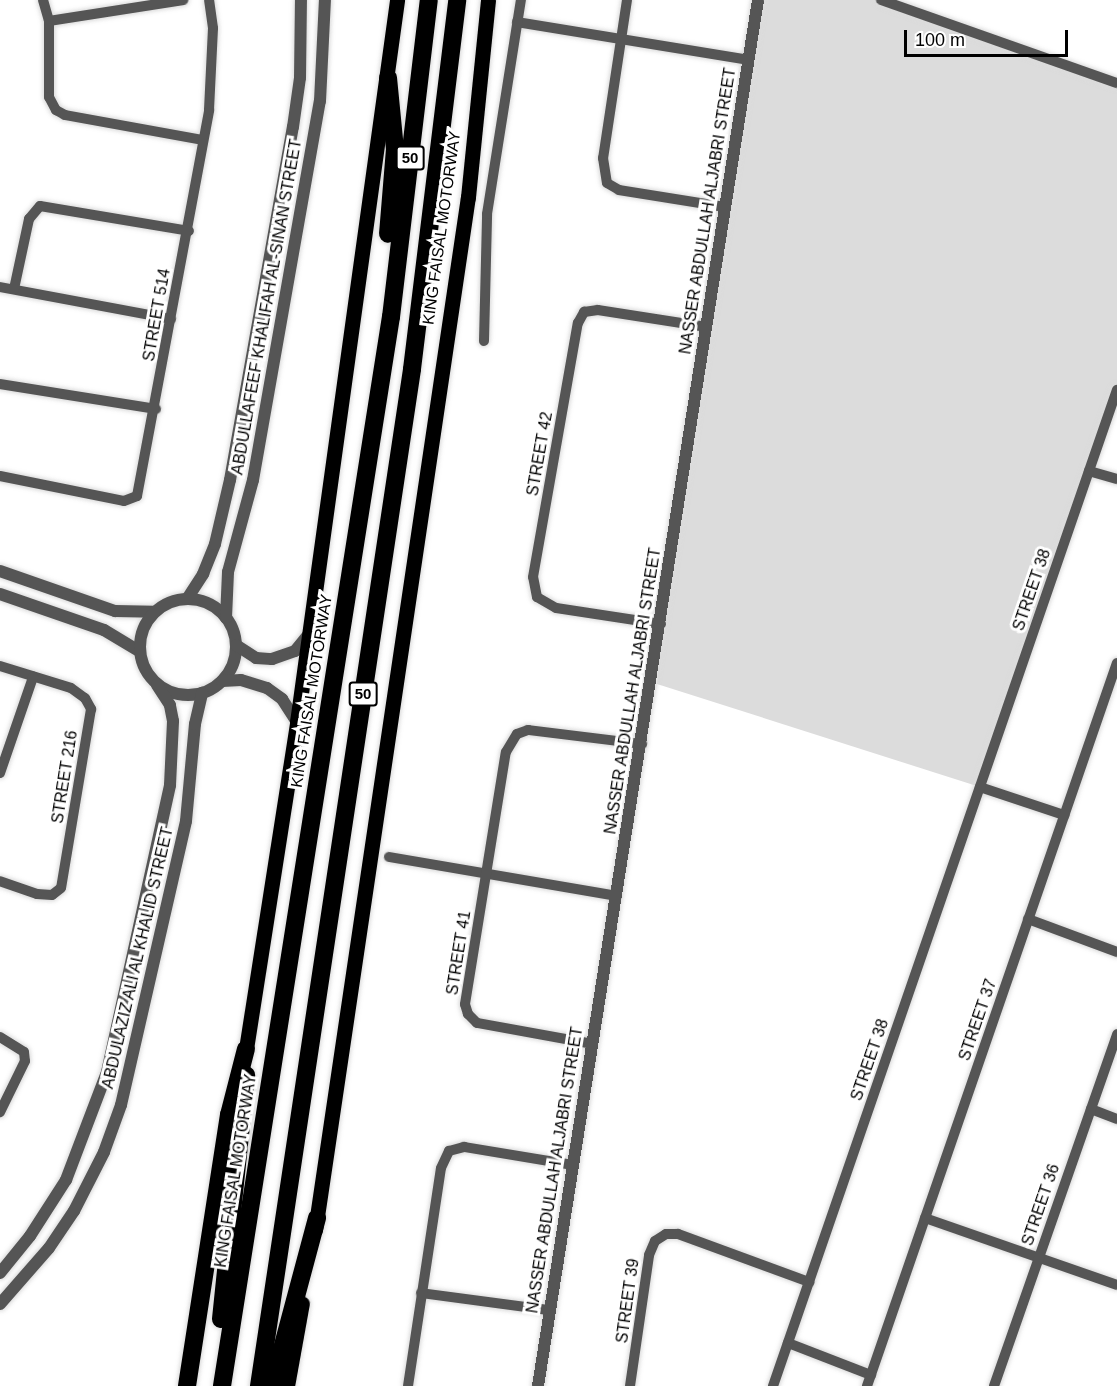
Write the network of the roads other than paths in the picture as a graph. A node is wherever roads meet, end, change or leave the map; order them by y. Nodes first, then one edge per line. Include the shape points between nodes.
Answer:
1 (43, 0) edge
2 (183, 0) edge
3 (209, 0) edge
4 (301, 0) edge
5 (325, 0) edge
6 (397, 0) edge
7 (429, 0) edge
8 (457, 0) edge
9 (488, 0) edge
10 (520, 0) edge
11 (627, 0) edge
12 (758, 0) edge
13 (880, 0) edge
14 (49, 21) junction
15 (517, 21) junction
16 (621, 39) junction
17 (749, 60) junction
18 (388, 78) junction
19 (1117, 84) edge
20 (203, 140) junction
21 (289, 151) junction
22 (725, 207) junction
23 (297, 228) junction
24 (189, 231) junction
25 (0, 287) edge
26 (14, 289) junction
27 (391, 317) junction
28 (171, 319) junction
29 (706, 327) junction
30 (484, 341) dead end
31 (1, 386) edge
32 (1117, 390) edge
33 (156, 409) junction
34 (1089, 471) junction
35 (0, 476) edge
36 (1117, 479) edge
37 (0, 571) edge
38 (0, 594) edge
39 (187, 599) junction
40 (154, 612) junction
41 (226, 618) junction
42 (661, 624) junction
43 (310, 633) junction
44 (236, 645) junction
45 (139, 651) junction
46 (1117, 663) edge
47 (0, 666) edge
48 (33, 676) junction
49 (222, 681) junction
50 (157, 685) junction
51 (1113, 686) edge
52 (202, 693) junction
53 (297, 722) junction
54 (642, 744) junction
55 (0, 773) edge
56 (980, 787) junction
57 (1064, 815) junction
58 (389, 857) dead end
59 (486, 874) junction
60 (0, 881) edge
61 (617, 896) junction
62 (1028, 919) junction
63 (1117, 952) edge
64 (1117, 1034) edge
65 (0, 1037) edge
66 (593, 1044) junction
67 (246, 1049) junction
68 (1091, 1109) junction
69 (0, 1112) edge
70 (1117, 1119) edge
71 (573, 1165) junction
72 (317, 1218) junction
73 (925, 1218) junction
74 (1039, 1258) junction
75 (0, 1273) edge
76 (809, 1282) junction
77 (1117, 1285) edge
78 (421, 1293) junction
79 (0, 1304) edge
80 (549, 1310) junction
81 (788, 1343) junction
82 (871, 1375) junction
83 (187, 1386) edge
84 (216, 1386) edge
85 (222, 1386) edge
86 (259, 1386) edge
87 (272, 1386) edge
88 (287, 1386) edge
89 (408, 1386) edge
90 (538, 1386) edge
91 (630, 1386) edge
92 (773, 1386) edge
93 (867, 1386) edge
94 (994, 1386) edge

1 - 14 street
2 - 14 street
3 - 20 street, STREET 514 via 213,75
4 - 21 street, ABDULLAFEEF KHALIFAH AL-SINAN STREET via 300,78
5 - 23 street, ABDULLAFEEF KHALIFAH AL-SINAN STREET via 324,73
6 - 18 main road, KING FAISAL MOTORWAY
7 - 27 highway, KING FAISAL MOTORWAY / 50
8 - 86 highway, KING FAISAL MOTORWAY / 50 via 412,369
9 - 72 main road, KING FAISAL MOTORWAY via 468,197
10 - 15 street
11 - 16 street
12 - 17 street, NASSER ABDULLAH ALJABRI STREET
13 - 19 street
14 - 20 street via 49,97 56,110 65,116
15 - 16 street
15 - 30 street via 488,214
16 - 17 street
16 - 22 street via 603,158 608,183 619,190
17 - 22 street, NASSER ABDULLAH ALJABRI STREET
18 - 27 highway via 396,149 385,276
18 - 43 main road, KING FAISAL MOTORWAY
20 - 24 street, STREET 514
21 - 23 street via 290,181 284,218 289,226
21 - 39 street, ABDULLAFEEF KHALIFAH AL-SINAN STREET via 226,502 208,563
22 - 29 street, NASSER ABDULLAH ALJABRI STREET
23 - 41 street, ABDULLAFEEF KHALIFAH AL-SINAN STREET via 254,480 228,572
24 - 26 street via 40,206 29,219
24 - 28 street, STREET 514
25 - 26 street
26 - 28 street
27 - 85 highway, KING FAISAL MOTORWAY / 50
28 - 33 street, STREET 514
29 - 42 street, NASSER ABDULLAH ALJABRI STREET
29 - 42 street, STREET 42 via 598,310 584,312 578,323 534,577 537,597 556,608
31 - 33 street
32 - 34 street, STREET 38
33 - 35 street, STREET 514 via 137,496 124,501
34 - 36 street
34 - 56 street, STREET 38
37 - 40 street via 115,611
38 - 45 street via 104,630
39 - 40 street via 174,600
39 - 41 street via 209,603
40 - 45 street via 142,630
41 - 44 street
42 - 54 street, NASSER ABDULLAH ALJABRI STREET
43 - 44 street via 295,651 272,659 256,658
43 - 53 main road, KING FAISAL MOTORWAY
44 - 49 street via 233,664
45 - 50 street
46 - 51 street, STREET 37
47 - 48 street, STREET 216
48 - 55 street
48 - 60 street, STREET 216 via 71,688 85,698 91,709 65,874 61,888 52,895
49 - 52 street
49 - 53 street via 241,680 267,688 282,699
50 - 52 street via 184,695
50 - 75 street, ABDULAZIZ ALI AL KHALID STREET via 170,705 173,721 170,785 107,1072 66,1180 30,1236
51 - 57 street, STREET 37
52 - 79 street, ABDULAZIZ ALI AL KHALID STREET via 195,724 186,821 121,1105 104,1152 74,1211 49,1248
53 - 67 main road, KING FAISAL MOTORWAY
54 - 59 street, STREET 41 via 528,730 518,734 506,752
54 - 61 street, NASSER ABDULLAH ALJABRI STREET
56 - 57 street
56 - 76 street, STREET 38
57 - 62 street, STREET 37
58 - 59 street
59 - 61 street
59 - 66 street, STREET 41 via 465,1004 468,1014 477,1023
61 - 66 street, NASSER ABDULLAH ALJABRI STREET
62 - 63 street
62 - 73 street, STREET 37
64 - 68 street, STREET 36
65 - 69 street via 24,1052 25,1061
66 - 71 street, NASSER ABDULLAH ALJABRI STREET
67 - 83 highway via 229,1115
67 - 84 highway via 244,1117
68 - 70 street
68 - 74 street, STREET 36
71 - 78 street via 464,1147 449,1151 441,1168
71 - 80 street, NASSER ABDULLAH ALJABRI STREET
72 - 87 highway
72 - 88 main road, KING FAISAL MOTORWAY
73 - 74 street
73 - 82 street, STREET 37
74 - 77 street
74 - 94 street, STREET 36
76 - 81 street, STREET 38
76 - 91 street, STREET 39 via 678,1234 666,1234 655,1241 649,1255
78 - 80 street
78 - 89 street
80 - 90 street, NASSER ABDULLAH ALJABRI STREET
81 - 82 street
81 - 92 street, STREET 38
82 - 93 street, STREET 37

